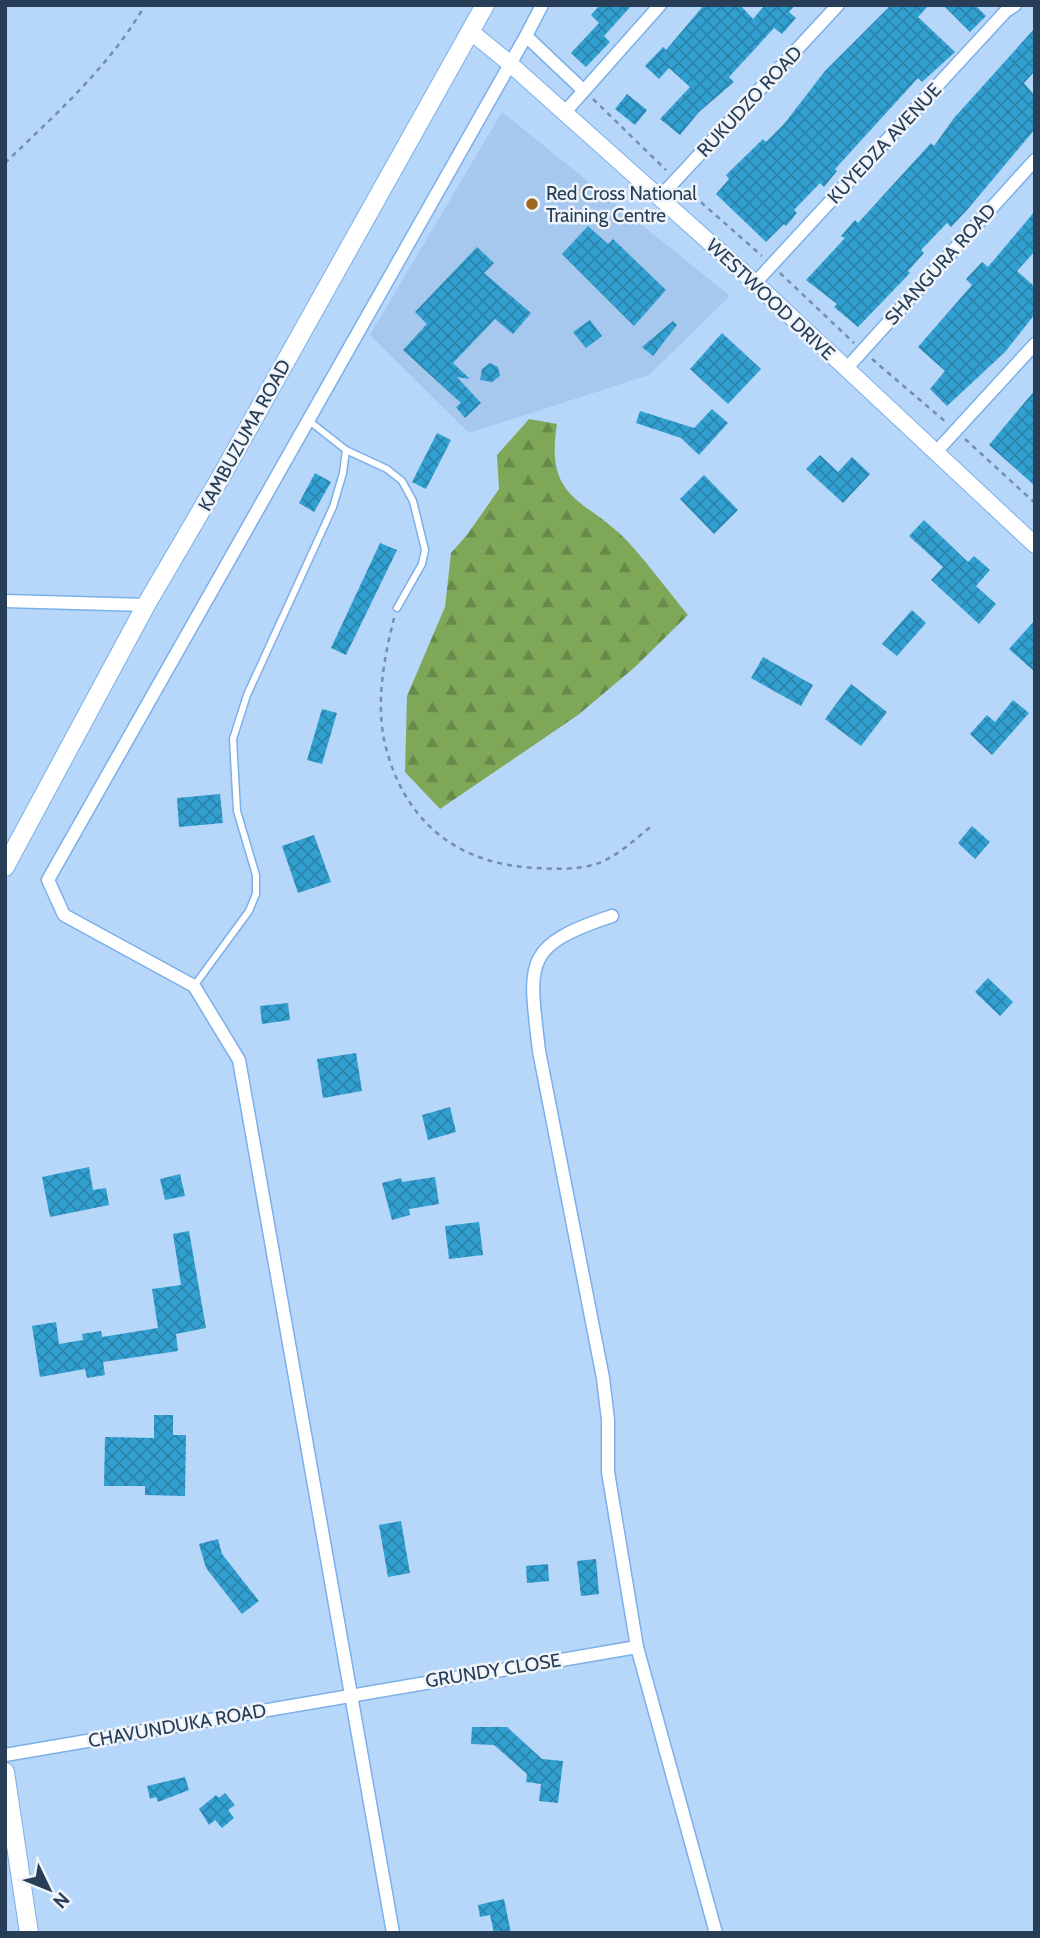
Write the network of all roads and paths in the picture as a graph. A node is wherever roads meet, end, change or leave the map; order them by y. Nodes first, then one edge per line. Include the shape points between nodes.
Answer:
1 (145, 5) edge
2 (485, 5) edge
3 (542, 5) edge
4 (660, 5) edge
5 (838, 5) edge
6 (1015, 5) edge
7 (470, 31) junction
8 (526, 36) junction
9 (508, 62) junction
10 (583, 90) junction
11 (565, 112) junction
12 (1035, 160) edge
13 (5, 163) edge
14 (676, 180) junction
15 (660, 197) junction
16 (772, 265) junction
17 (755, 283) junction
18 (1035, 344) edge
19 (863, 351) junction
20 (846, 369) junction
21 (306, 419) junction
22 (956, 430) junction
23 (346, 450) junction
24 (936, 452) junction
25 (1035, 503) edge
26 (1032, 538) edge
27 (5, 601) edge
28 (146, 605) junction
29 (397, 608) joint
30 (653, 825) dead end
31 (5, 867) edge
32 (612, 916) dead end
33 (194, 986) junction
34 (637, 1647) junction
35 (349, 1694) junction
36 (5, 1755) edge
37 (5, 1772) edge
38 (30, 1933) edge
39 (393, 1933) edge
40 (716, 1933) edge

1 - 13 path via 112,53
2 - 7 main road, KAMBUZUMA ROAD
3 - 8 street
4 - 10 street
5 - 14 street, RUKUDZO ROAD
6 - 16 street, KUYEDZA AVENUE
7 - 9 street, WESTWOOD DRIVE
7 - 28 main road, KAMBUZUMA ROAD
8 - 9 street
8 - 10 street
9 - 11 street, WESTWOOD DRIVE
9 - 21 street
10 - 11 street
10 - 14 path
11 - 15 street, WESTWOOD DRIVE
12 - 19 street, SHANGURA ROAD
14 - 15 street, RUKUDZO ROAD
14 - 16 path
15 - 17 street, WESTWOOD DRIVE
16 - 17 street, KUYEDZA AVENUE
16 - 19 path
17 - 20 street, WESTWOOD DRIVE
18 - 22 street
19 - 20 street, SHANGURA ROAD
19 - 22 path
20 - 24 street, WESTWOOD DRIVE
21 - 23 lane
21 - 33 street via 48,880 64,915
22 - 24 street
22 - 25 path
23 - 29 lane via 402,481 419,522 425,550 422,564
23 - 33 lane via 333,507 247,695 233,739 237,811 256,875 256,894 249,911
24 - 26 street, WESTWOOD DRIVE
27 - 28 street
28 - 31 main road, KAMBUZUMA ROAD
29 - 30 path via 382,678 380,714 388,755 407,801 428,827 458,849 506,867 561,870 596,864
32 - 34 street via 557,937 541,951 532,971 539,1051 603,1378 608,1472
33 - 35 street via 239,1060
34 - 35 street, GRUNDY CLOSE
34 - 40 street
35 - 36 street, CHAVUNDUKA ROAD
35 - 39 street
37 - 38 main road

